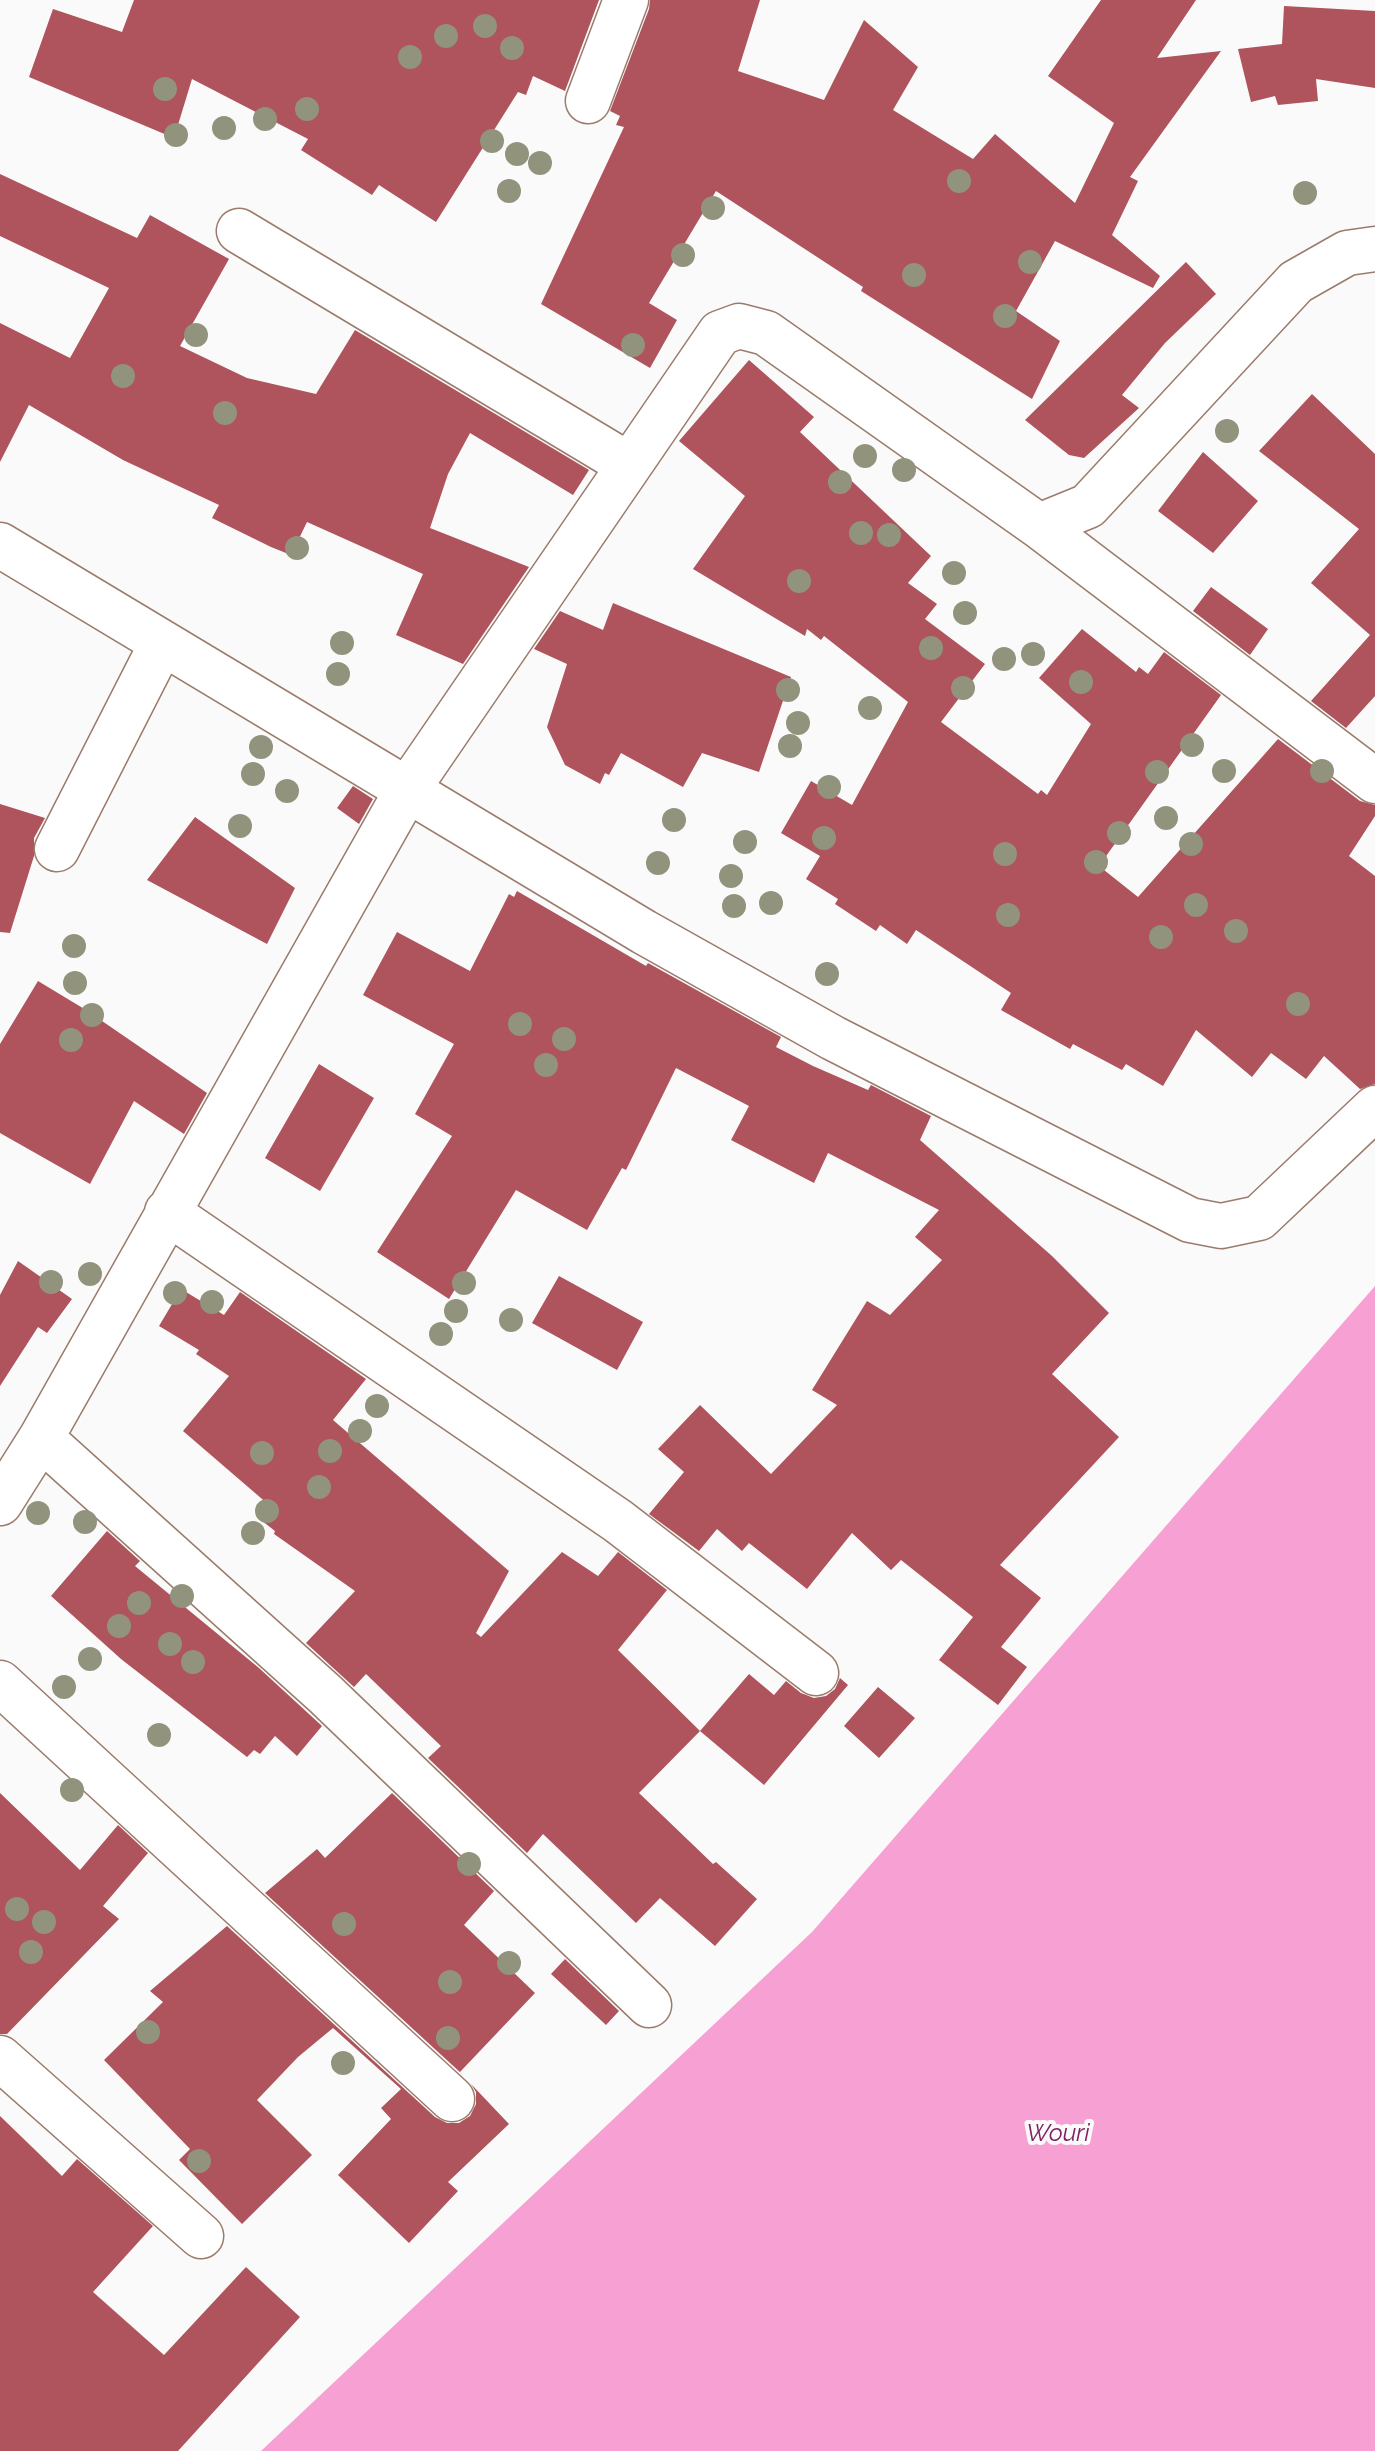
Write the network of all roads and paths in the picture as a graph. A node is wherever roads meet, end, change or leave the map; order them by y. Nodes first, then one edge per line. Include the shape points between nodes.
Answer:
1 (626, 0) edge
2 (588, 101) dead end
3 (239, 231) dead end
4 (1375, 249) edge
5 (629, 465) junction
6 (1039, 526) junction
7 (0, 545) edge
8 (162, 643) junction
9 (1375, 781) edge
10 (407, 790) junction
11 (57, 849) dead end
12 (1375, 1108) edge
13 (167, 1212) junction
14 (41, 1438) junction
15 (0, 1503) edge
16 (816, 1673) dead end
17 (0, 1683) edge
18 (649, 2005) dead end
19 (0, 2058) edge
20 (452, 2099) dead end
21 (201, 2236) dead end

1 - 2 street
3 - 5 street
4 - 6 street via 1347,253 1296,282 1088,506
5 - 6 street via 720,333 739,326 766,333
5 - 10 street
6 - 9 street
7 - 8 street
8 - 10 street
8 - 11 street
10 - 12 street via 833,1038 1190,1220 1221,1226 1259,1218
10 - 13 street
13 - 14 street
13 - 16 street via 618,1521
14 - 15 street
14 - 18 street via 325,1694
17 - 20 street
19 - 21 street

